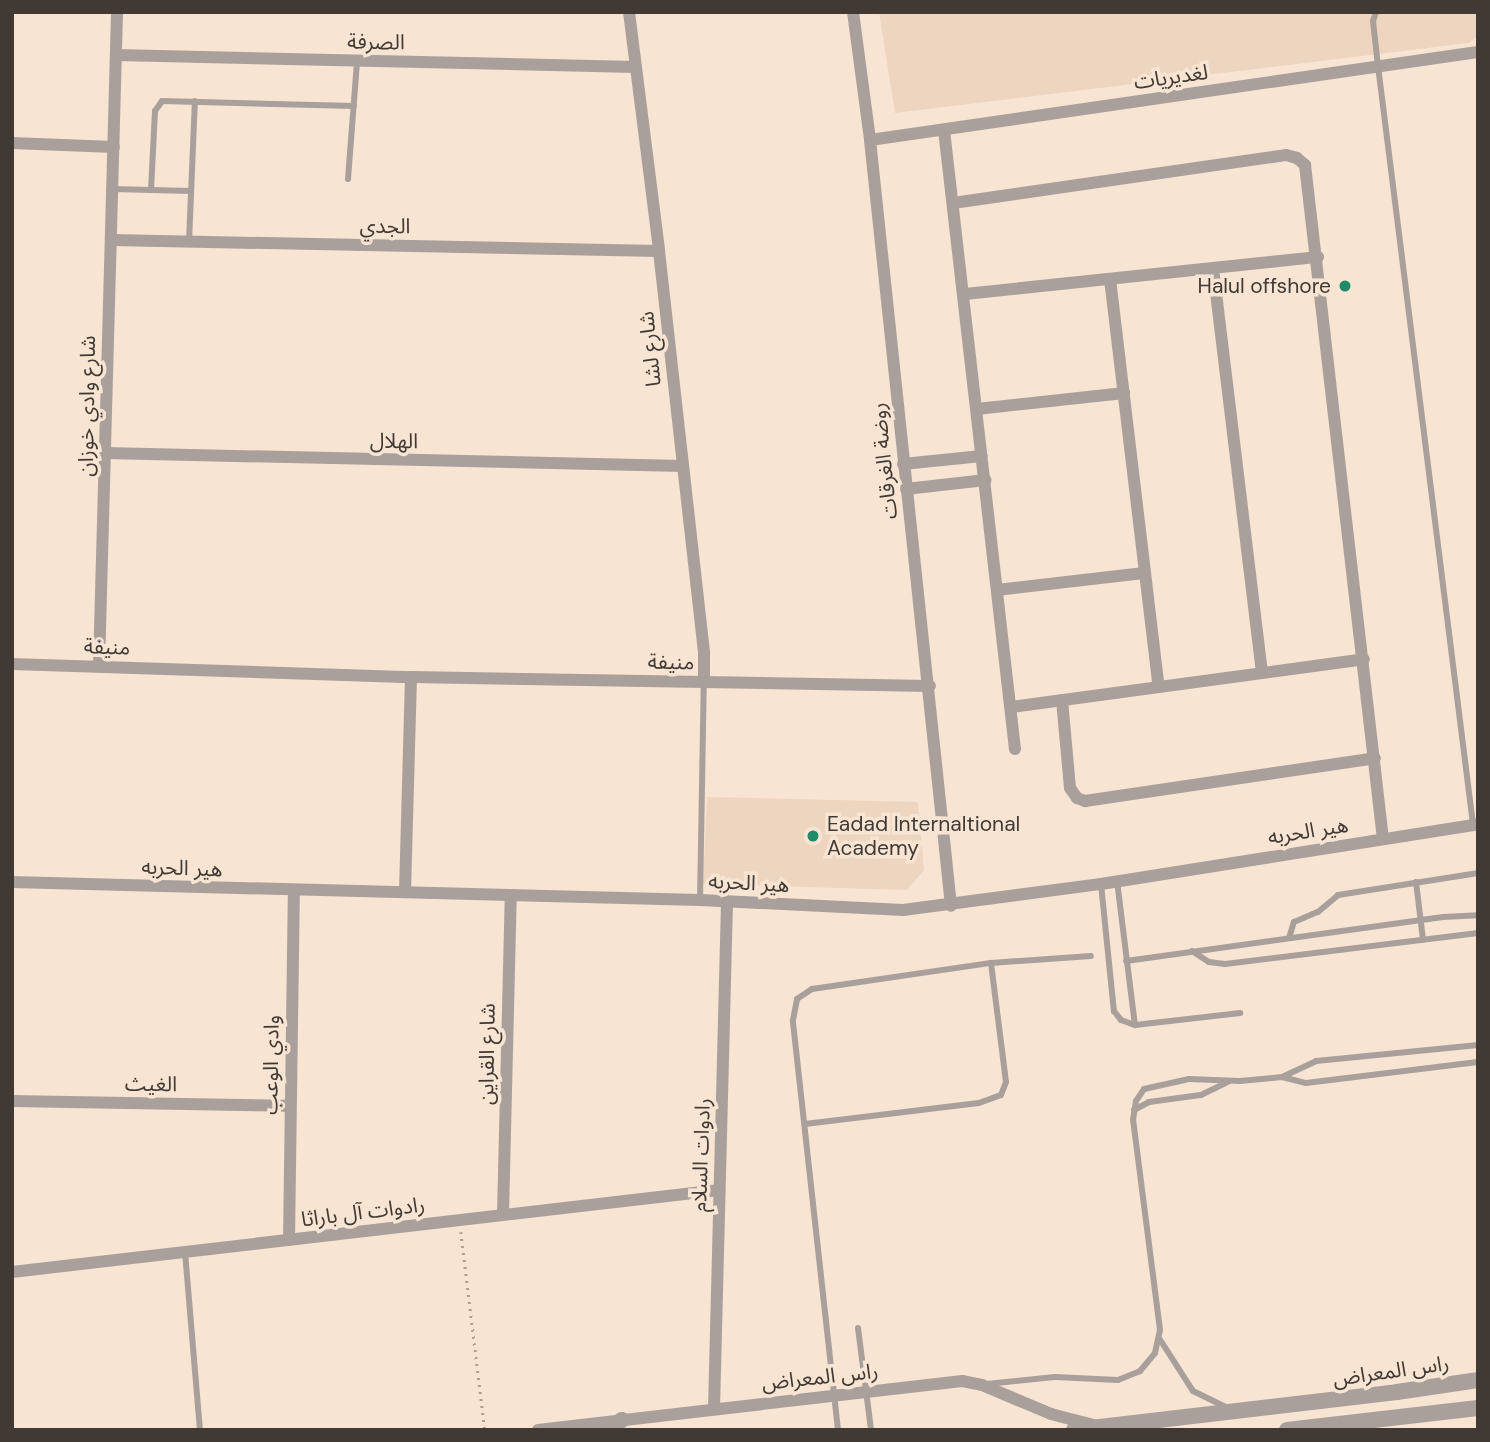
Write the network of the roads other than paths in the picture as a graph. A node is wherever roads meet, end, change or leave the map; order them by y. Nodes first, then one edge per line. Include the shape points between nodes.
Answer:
1 (117, 12) edge
2 (629, 12) edge
3 (853, 12) edge
4 (1376, 12) edge
5 (1478, 52) edge
6 (116, 55) junction
7 (357, 61) junction
8 (1378, 66) junction
9 (635, 67) junction
10 (195, 101) junction
11 (354, 106) junction
12 (944, 130) junction
13 (870, 140) junction
14 (12, 144) edge
15 (114, 147) junction
16 (348, 179) dead end
17 (112, 189) junction
18 (150, 190) junction
19 (191, 191) junction
20 (953, 203) junction
21 (111, 240) junction
22 (189, 242) junction
23 (659, 251) junction
24 (1318, 257) junction
25 (1213, 268) junction
26 (1110, 279) junction
27 (965, 295) junction
28 (1124, 393) junction
29 (977, 409) junction
30 (105, 453) junction
31 (982, 456) junction
32 (903, 464) junction
33 (683, 466) junction
34 (985, 480) junction
35 (906, 489) junction
36 (1144, 573) junction
37 (998, 590) junction
38 (1364, 659) junction
39 (12, 664) edge
40 (99, 666) junction
41 (1262, 673) junction
42 (411, 677) junction
43 (704, 681) junction
44 (930, 686) junction
45 (1159, 687) junction
46 (1062, 700) junction
47 (1011, 707) junction
48 (1015, 749) dead end
49 (1375, 758) junction
50 (1476, 824) edge
51 (1383, 839) junction
52 (1478, 873) edge
53 (1117, 881) junction
54 (1416, 882) junction
55 (12, 883) edge
56 (1101, 884) junction
57 (294, 890) junction
58 (405, 892) junction
59 (511, 895) junction
60 (700, 900) junction
61 (727, 901) junction
62 (951, 906) junction
63 (1478, 915) edge
64 (1421, 920) junction
65 (1478, 933) edge
66 (1289, 937) junction
67 (1423, 940) junction
68 (1192, 951) junction
69 (1091, 956) dead end
70 (1126, 961) junction
71 (991, 963) junction
72 (1240, 1013) dead end
73 (1135, 1025) junction
74 (1478, 1045) edge
75 (1478, 1062) edge
76 (1282, 1077) junction
77 (1229, 1081) junction
78 (12, 1101) edge
79 (290, 1105) junction
80 (1134, 1110) junction
81 (805, 1125) junction
82 (719, 1190) junction
83 (503, 1214) junction
84 (289, 1240) junction
85 (185, 1252) junction
86 (12, 1272) edge
87 (858, 1328) dead end
88 (1159, 1338) junction
89 (1478, 1380) edge
90 (982, 1385) junction
91 (866, 1394) junction
92 (835, 1397) junction
93 (1478, 1408) edge
94 (714, 1409) junction
95 (1237, 1411) junction
96 (622, 1420) junction
97 (1100, 1427) junction
98 (200, 1430) edge
99 (538, 1430) edge
100 (607, 1430) edge
101 (838, 1430) edge
102 (871, 1430) edge
103 (1074, 1430) edge
104 (1289, 1430) edge

1 - 6 street, شارع وادي خوزان
2 - 9 street, شارع لشا
3 - 13 street, روضة الغرقات
4 - 8 lane
5 - 8 street, لغديريات
6 - 7 street, الصرفة
6 - 15 street, شارع وادي خوزان
7 - 9 street, الصرفة
7 - 11 lane
8 - 12 street, لغديريات
8 - 50 lane
9 - 23 street, شارع لشا
10 - 11 lane
10 - 18 lane via 166,100 156,107
10 - 19 lane
11 - 16 lane
12 - 13 street, لغديريات
12 - 20 street
13 - 32 street, روضة الغرقات
14 - 15 street
15 - 17 street, شارع وادي خوزان
17 - 18 lane
17 - 21 street, شارع وادي خوزان
18 - 19 lane
19 - 22 lane
20 - 24 street via 1292,156 1307,170
20 - 27 street
21 - 22 street, الجدي
21 - 30 street, شارع وادي خوزان
22 - 23 street, الجدي
23 - 33 street, شارع لشا
24 - 25 street
24 - 38 street
25 - 26 street
25 - 41 street
26 - 27 street
26 - 28 street
27 - 29 street
28 - 29 street
28 - 36 street
29 - 31 street
30 - 33 street, الهلال
30 - 40 street, شارع وادي خوزان
31 - 32 street
31 - 34 street
32 - 35 street, روضة الغرقات
33 - 43 street, شارع لشا
34 - 35 street
34 - 37 street
35 - 44 street, روضة الغرقات
36 - 37 street
36 - 45 street
37 - 47 street
38 - 41 street
38 - 49 street
39 - 40 street, منيفة
40 - 42 street, منيفة
41 - 45 street
42 - 43 street, منيفة
42 - 58 street
43 - 44 street, منيفة
43 - 60 lane
44 - 62 street, روضة الغرقات
45 - 46 street
46 - 47 street
46 - 49 street via 1070,788 1085,801
47 - 48 street
49 - 51 street
50 - 51 street, هير الحربه
51 - 53 street, هير الحربه
52 - 54 lane
53 - 56 street, هير الحربه
53 - 70 lane
54 - 64 lane
54 - 66 lane via 1338,895 1318,912 1294,922
55 - 57 street, هير الحربه
56 - 62 street, هير الحربه
56 - 73 lane via 1114,1011 1125,1023
57 - 58 street, هير الحربه
57 - 79 street, وادي الوعب
58 - 59 street, هير الحربه
59 - 60 street, هير الحربه
59 - 83 street, شارع القراين
60 - 61 street, هير الحربه
61 - 62 street, هير الحربه via 903,910
61 - 82 street, رادوات السلام
63 - 64 lane
64 - 66 lane
64 - 67 lane
65 - 67 lane
66 - 68 lane
67 - 68 lane via 1225,964 1209,962
68 - 70 lane
69 - 71 lane
70 - 73 lane
71 - 81 lane via 804,992 797,999 793,1020
71 - 81 lane via 1006,1082 1001,1095 979,1103
72 - 73 lane
74 - 76 lane via 1316,1061
75 - 76 lane via 1306,1083
76 - 77 lane
77 - 80 lane via 1201,1095 1149,1102
77 - 80 lane via 1189,1079 1150,1086 1139,1094
78 - 79 street, الغيث
79 - 84 street, وادي الوعب
80 - 88 lane
81 - 92 lane
82 - 83 street, رادوات آل باراثا
82 - 94 street, رادوات السلام
83 - 84 street, رادوات آل باراثا
84 - 85 street, رادوات آل باراثا
85 - 86 street, رادوات آل باراثا
85 - 98 lane
87 - 91 lane
88 - 90 lane via 1146,1366 1126,1378 1044,1378
88 - 95 lane via 1194,1391
89 - 95 street, راس المعراض
90 - 91 street, راس المعراض via 942,1382
90 - 97 street, راس المعراض via 1051,1414
91 - 92 street, راس المعراض
91 - 102 lane
92 - 94 street, راس المعراض
92 - 101 lane
93 - 104 street
94 - 96 street, راس المعراض
95 - 97 street, راس المعراض
96 - 99 street, راس المعراض
96 - 100 street
97 - 103 street, راس المعراض

